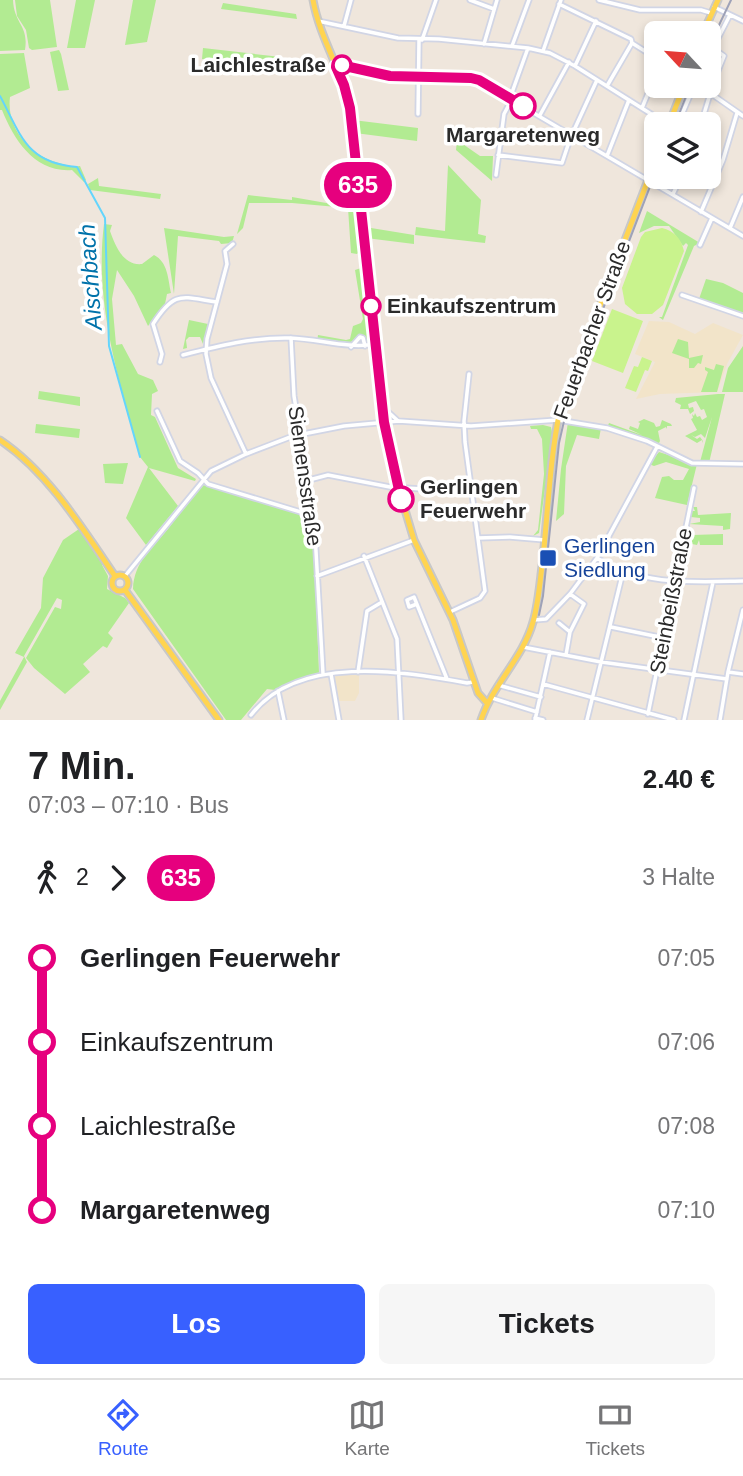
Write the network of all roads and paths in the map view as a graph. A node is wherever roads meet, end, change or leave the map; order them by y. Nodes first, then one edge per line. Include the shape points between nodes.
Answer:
1 (313, 0) edge
2 (351, 0) edge
3 (436, 0) edge
4 (470, 0) edge
5 (497, 0) edge
6 (529, 0) edge
7 (599, 0) edge
8 (718, 0) edge
9 (560, 2) edge
10 (494, 9) junction
11 (713, 10) junction
12 (730, 15) junction
13 (317, 21) junction
14 (596, 21) junction
15 (708, 21) edge
16 (743, 22) edge
17 (344, 26) junction
18 (721, 32) edge
19 (421, 40) junction
20 (632, 43) junction
21 (484, 44) junction
22 (512, 46) junction
23 (528, 48) junction
24 (644, 50) edge
25 (542, 51) junction
26 (569, 62) junction
27 (575, 66) junction
28 (336, 67) junction
29 (419, 75) junction
30 (597, 80) junction
31 (607, 86) junction
32 (511, 98) junction
33 (646, 98) edge
34 (716, 98) edge
35 (629, 100) junction
36 (642, 108) junction
37 (648, 112) edge
38 (737, 113) junction
39 (418, 114) dead end
40 (540, 115) junction
41 (743, 116) edge
42 (572, 135) junction
43 (498, 155) junction
44 (607, 156) junction
45 (496, 175) dead end
46 (644, 177) edge
47 (644, 189) edge
48 (664, 189) edge
49 (675, 189) edge
50 (673, 194) junction
51 (743, 197) edge
52 (701, 212) junction
53 (712, 218) junction
54 (730, 228) junction
55 (743, 236) edge
56 (233, 244) dead end
57 (701, 245) dead end
58 (682, 295) dead end
59 (217, 302) junction
60 (743, 316) edge
61 (291, 338) junction
62 (377, 344) junction
63 (351, 346) junction
64 (365, 346) junction
65 (206, 349) junction
66 (183, 355) dead end
67 (160, 362) dead end
68 (469, 374) dead end
69 (383, 406) junction
70 (158, 411) dead end
71 (558, 420) junction
72 (399, 421) junction
73 (384, 422) junction
74 (464, 426) junction
75 (300, 435) junction
76 (0, 440) edge
77 (657, 446) junction
78 (246, 454) junction
79 (743, 464) edge
80 (203, 479) junction
81 (309, 480) junction
82 (398, 487) junction
83 (694, 488) dead end
84 (472, 492) junction
85 (314, 516) junction
86 (478, 538) junction
87 (414, 540) junction
88 (545, 540) junction
89 (364, 556) junction
90 (597, 558) junction
91 (623, 572) junction
92 (116, 576) junction
93 (125, 576) junction
94 (317, 576) junction
95 (743, 581) edge
96 (675, 582) junction
97 (713, 582) junction
98 (125, 590) junction
99 (570, 594) junction
100 (382, 602) junction
101 (417, 604) dead end
102 (743, 610) edge
103 (450, 612) junction
104 (534, 620) junction
105 (559, 623) dead end
106 (611, 627) junction
107 (570, 632) junction
108 (664, 638) junction
109 (523, 647) junction
110 (550, 652) junction
111 (566, 655) junction
112 (601, 662) junction
113 (658, 671) junction
114 (358, 672) junction
115 (728, 672) junction
116 (331, 673) junction
117 (323, 674) junction
118 (400, 674) junction
119 (693, 674) junction
120 (743, 674) edge
121 (727, 679) junction
122 (447, 680) junction
123 (473, 682) junction
124 (543, 684) junction
125 (498, 685) junction
126 (278, 691) junction
127 (541, 697) junction
128 (593, 698) junction
129 (488, 700) junction
130 (537, 712) junction
131 (648, 713) junction
132 (251, 715) dead end
133 (535, 719) edge
134 (219, 720) edge
135 (284, 720) edge
136 (339, 720) edge
137 (401, 720) edge
138 (481, 720) edge
139 (543, 720) edge
140 (587, 720) edge
141 (674, 720) edge
142 (684, 720) edge
143 (720, 720) edge

1 - 13 main road
2 - 17 street
3 - 19 street
4 - 10 street
5 - 10 street
6 - 22 street
7 - 11 street via 640,10
8 - 11 main road
9 - 14 street
9 - 25 street
10 - 21 street
11 - 12 street
11 - 15 main road
12 - 16 street
12 - 18 street
13 - 17 street
13 - 28 main road
14 - 20 street
14 - 27 street
17 - 19 street
19 - 21 street
19 - 29 street
20 - 24 street
20 - 31 street
21 - 22 street
22 - 23 street
23 - 25 street
23 - 32 street
25 - 26 street
26 - 27 street
26 - 40 street
27 - 30 street
28 - 29 street via 390,76
28 - 62 main road via 350,108
29 - 32 street via 471,78
29 - 39 street
30 - 31 street
30 - 42 street
31 - 35 street
32 - 40 street
32 - 43 street
33 - 36 street
34 - 38 street
35 - 36 street
35 - 44 street
36 - 37 street
38 - 41 street
38 - 52 street
40 - 42 street
42 - 43 street via 562,163
42 - 44 street
43 - 45 street
44 - 46 street
47 - 71 main road, Feuerbacher Straße
48 - 50 street
49 - 50 street
50 - 52 street
51 - 54 street
52 - 53 street
53 - 54 street
53 - 57 street
54 - 55 street
56 - 59 street via 225,251 227,264
58 - 60 street
59 - 65 street
59 - 67 street via 179,297 171,301 153,324
61 - 63 street
61 - 65 street
61 - 75 street, Siemensstraße
62 - 64 street
62 - 69 main road
63 - 64 street
63 - 64 street via 360,337
65 - 66 street
65 - 78 street via 211,378
68 - 74 street
69 - 72 street
69 - 73 main road
70 - 80 street via 180,461
71 - 74 street
71 - 77 street via 607,428
71 - 88 main road, Feuerbacher Straße
72 - 73 street
72 - 74 street
73 - 75 street
73 - 82 main road
74 - 84 street
75 - 78 street
75 - 81 street, Siemensstraße
76 - 92 main road via 45,480
77 - 79 street via 692,463
77 - 90 street
78 - 80 street
80 - 85 street
80 - 93 street
81 - 82 street via 328,475
81 - 85 street, Siemensstraße
82 - 84 street
82 - 87 main road
83 - 96 street, Steinbeißstraße
84 - 86 street
85 - 94 street, Siemensstraße
86 - 88 street
86 - 103 street via 484,595
87 - 89 street
87 - 103 main road
88 - 104 main road, Feuerbacher Straße
89 - 94 street
89 - 100 street
90 - 91 street
90 - 99 street
91 - 96 street
91 - 106 street
92 - 93 main road
92 - 98 main road via 113,588
93 - 98 main road via 129,583
94 - 117 street, Siemensstraße
95 - 97 street
96 - 97 street
96 - 108 street, Steinbeißstraße
97 - 119 street
98 - 134 main road
99 - 104 street via 544,621
99 - 107 street via 584,604
100 - 114 street via 366,614
100 - 118 street via 397,637
101 - 122 street
102 - 115 street
103 - 123 main road
104 - 109 main road, Feuerbacher Straße
105 - 107 street
106 - 108 street
106 - 112 street
107 - 111 street
108 - 113 street, Steinbeißstraße
109 - 110 street
109 - 125 main road, Feuerbacher Straße
110 - 111 street
110 - 124 street
111 - 112 street
112 - 113 street
112 - 128 street
113 - 119 street
113 - 131 street, Steinbeißstraße
114 - 116 street
114 - 118 street
115 - 120 street
115 - 121 street
116 - 117 street
116 - 136 street
117 - 126 street
118 - 122 street
118 - 137 street
119 - 121 street
119 - 142 street
121 - 143 street
122 - 123 street
123 - 129 main road
124 - 127 street
124 - 128 street
125 - 127 street
125 - 129 main road, Feuerbacher Straße
126 - 132 street
126 - 135 street
127 - 130 street
128 - 131 street
128 - 140 street
129 - 130 street
129 - 138 main road, Feuerbacher Straße
130 - 133 street
131 - 141 street
133 - 139 street

